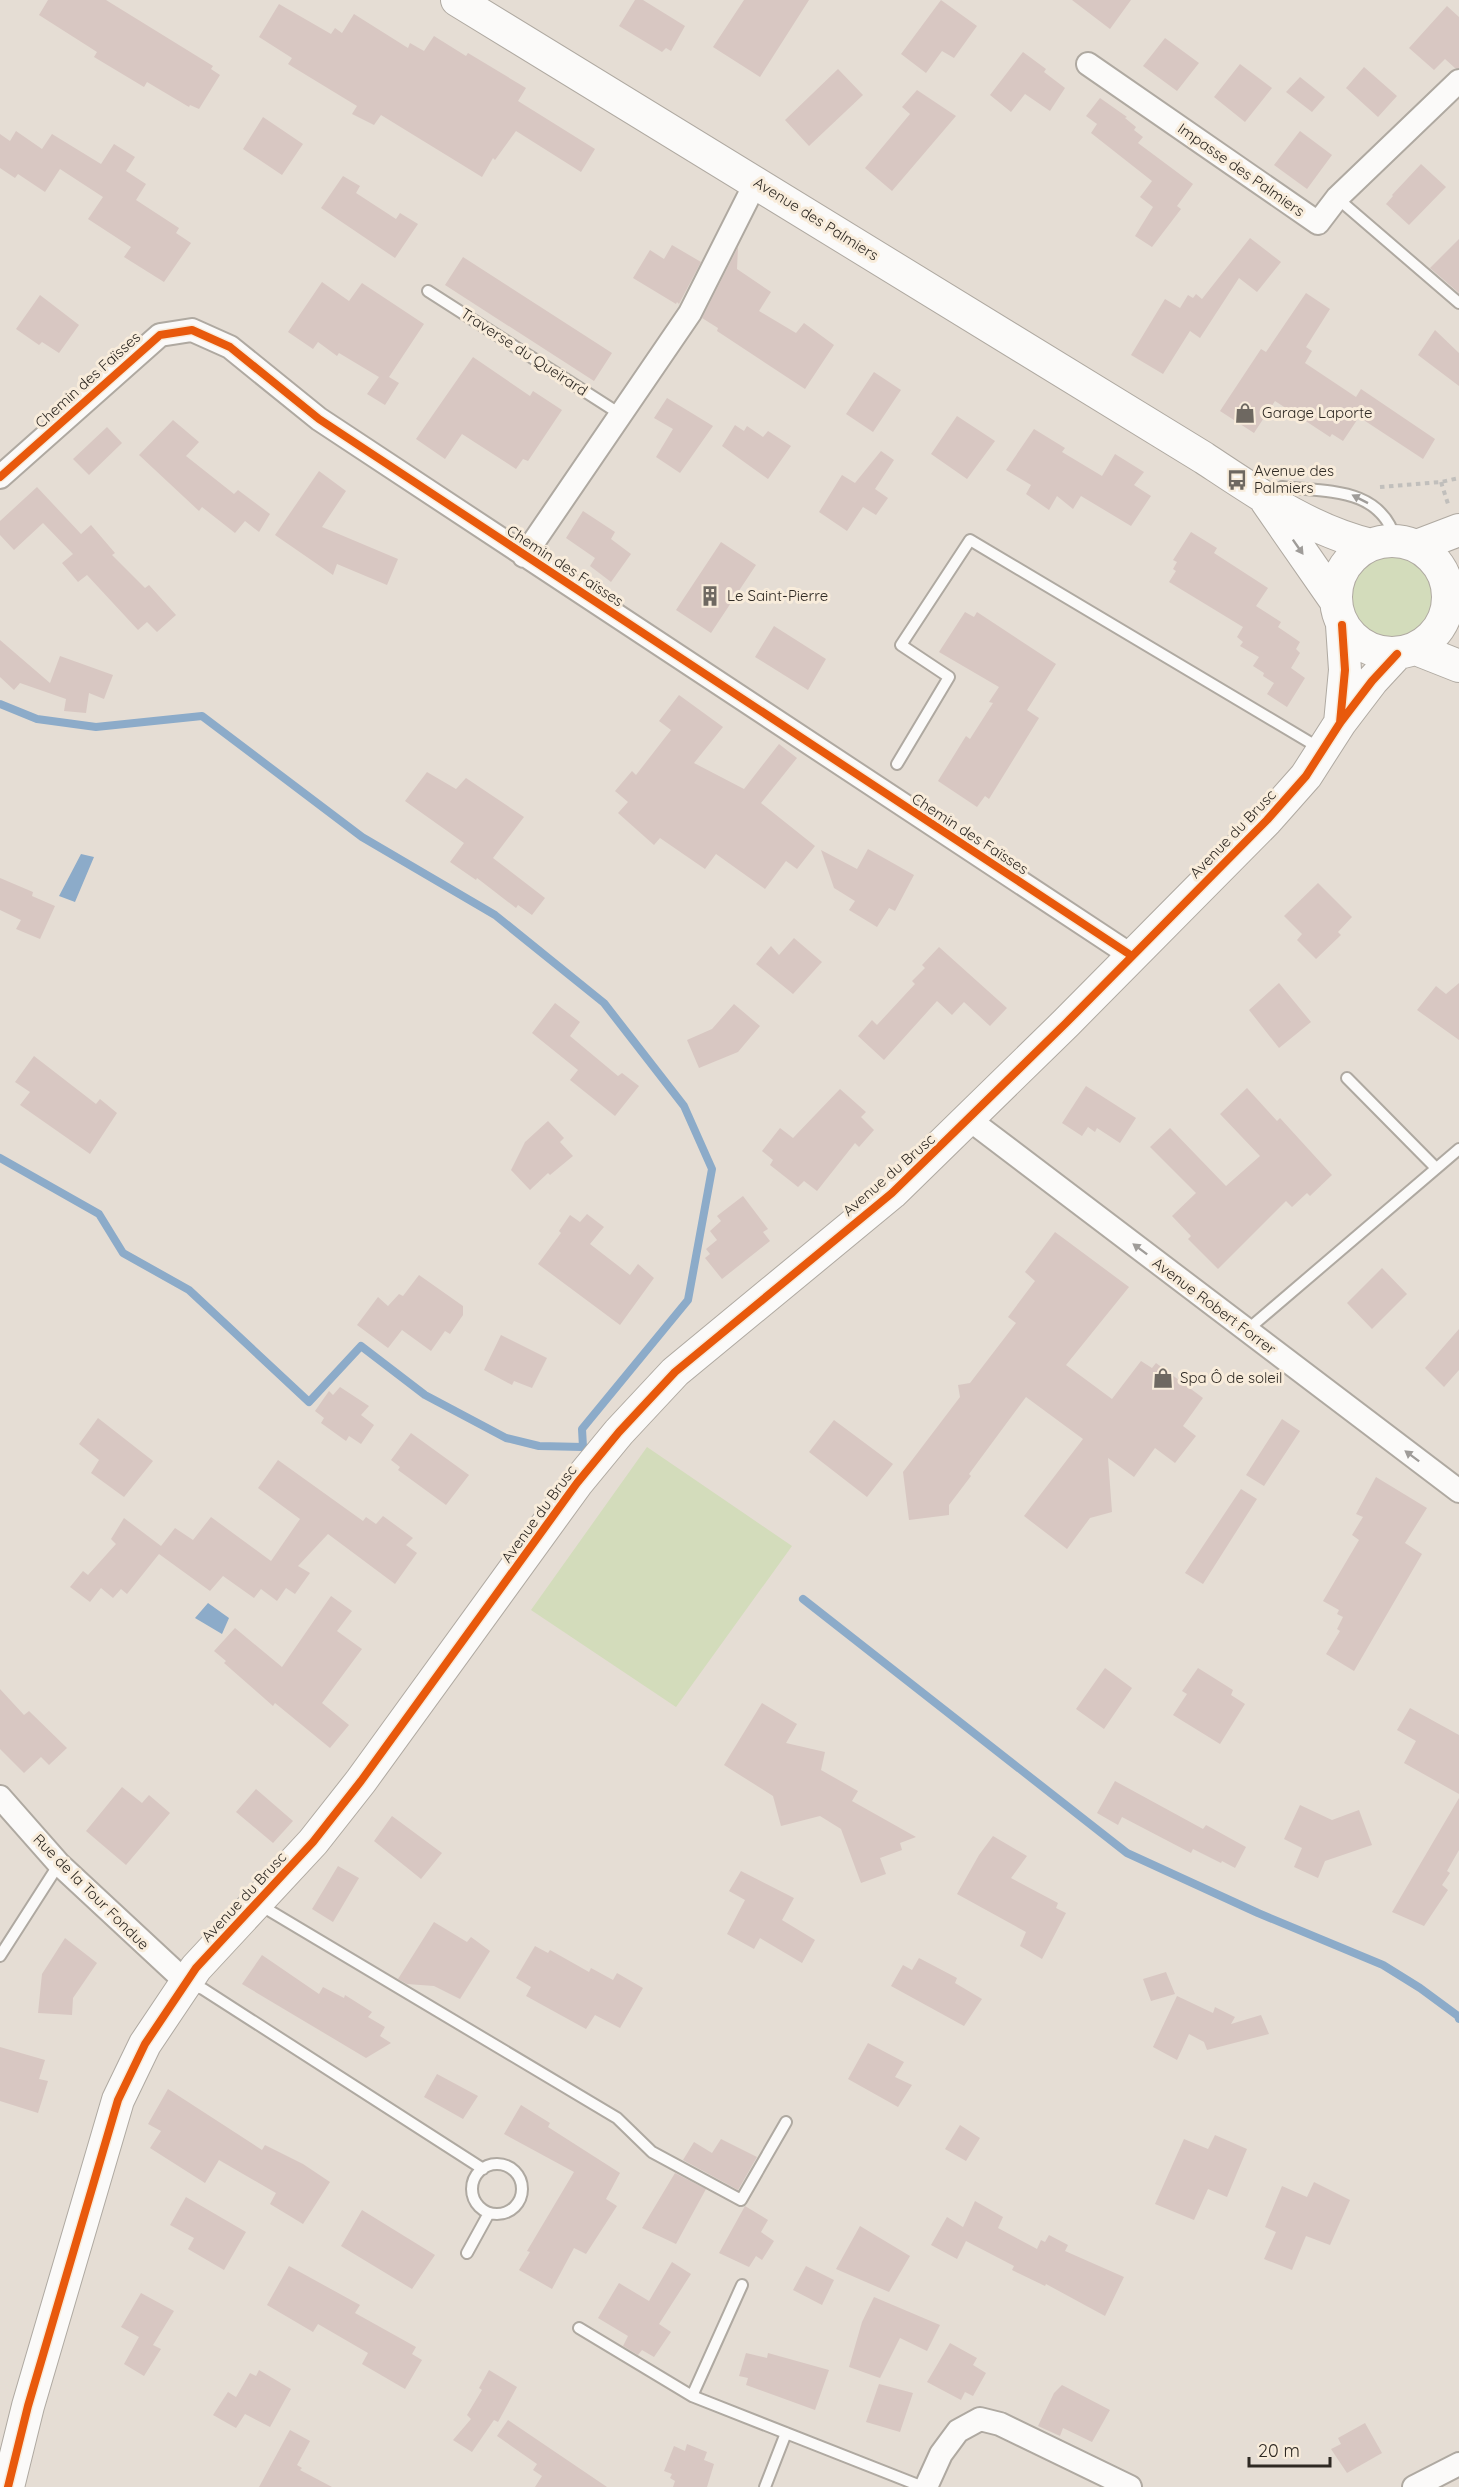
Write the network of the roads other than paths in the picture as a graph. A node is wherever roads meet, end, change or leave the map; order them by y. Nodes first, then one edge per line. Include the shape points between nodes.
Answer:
1 (457, 0) edge
2 (1088, 64) dead end
3 (1459, 81) edge
4 (756, 182) junction
5 (1337, 198) junction
6 (428, 291) dead end
7 (1459, 303) edge
8 (620, 414) junction
9 (0, 477) edge
10 (1265, 499) junction
11 (1459, 530) edge
12 (1394, 544) junction
13 (524, 556) junction
14 (1453, 606) edge
15 (1339, 612) junction
16 (1406, 651) junction
17 (1459, 666) edge
18 (1340, 723) junction
19 (1323, 750) junction
20 (897, 764) dead end
21 (1132, 956) junction
22 (1347, 1078) dead end
23 (970, 1120) junction
24 (1459, 1149) edge
25 (1436, 1168) junction
26 (1246, 1331) junction
27 (1459, 1491) edge
28 (0, 1797) edge
29 (60, 1864) junction
30 (257, 1903) junction
31 (0, 1956) edge
32 (186, 1982) junction
33 (786, 2122) dead end
34 (483, 2169) junction
35 (489, 2213) junction
36 (467, 2253) dead end
37 (742, 2285) dead end
38 (579, 2328) dead end
39 (692, 2396) junction
40 (786, 2433) junction
41 (1451, 2471) edge
42 (8, 2487) edge
43 (765, 2487) edge
44 (925, 2487) edge
45 (1130, 2487) edge
46 (1414, 2487) edge

1 - 4 street, Avenue des Palmiers
2 - 5 street, Impasse des Palmiers via 1318,223
3 - 5 street, Impasse des Palmiers
4 - 8 street via 690,313
4 - 10 street, Avenue des Palmiers
5 - 7 lane
6 - 8 lane, Traverse du Queirard
8 - 13 street
9 - 13 street, Chemin des Faïsses via 160,335 192,330 230,347 319,419
10 - 12 street, Avenue des Palmiers via 1331,533
12 -> 10 lane via 1391,524 1381,511 1354,494 1282,487
10 -> 15 street, Avenue des Palmiers
11 - 12 street
12 - 14 street via 1432,557 1444,573
12 - 15 street via 1356,553 1344,566 1337,582
13 - 21 street, Chemin des Faïsses
14 - 16 street via 1434,634
15 - 16 street via 1352,638 1365,647 1380,653
15 - 18 street, Avenue du Brusc via 1345,670
16 - 17 street
16 - 18 street, Avenue du Brusc via 1372,681
18 - 19 street, Avenue du Brusc
19 - 20 lane via 970,540 901,645 949,677
19 - 21 street, Avenue du Brusc via 1267,820
21 - 23 street, Avenue du Brusc
22 - 25 lane
26 -> 23 street, Avenue Robert Forrer
23 - 30 street, Avenue du Brusc via 892,1193 675,1372 619,1432 361,1781 313,1842
24 - 25 lane
25 - 26 lane
27 -> 26 street, Avenue Robert Forrer
28 - 29 street, Rue de la Tour Fondue
29 - 31 lane
29 - 32 street, Rue de la Tour Fondue
30 - 32 street, Avenue du Brusc
30 - 33 lane via 617,2118 652,2152 741,2200
32 - 34 lane via 203,1989
32 - 42 street, Avenue du Brusc via 145,2044 118,2100 12,2450
34 - 35 lane via 472,2189 477,2204
34 - 35 lane via 491,2165 508,2167 515,2172 522,2188 511,2210
35 - 36 lane
37 - 39 lane
38 - 39 lane
39 - 40 lane
40 - 43 lane
40 - 44 lane
41 - 46 street
44 - 45 street via 958,2431 980,2419 1000,2424

